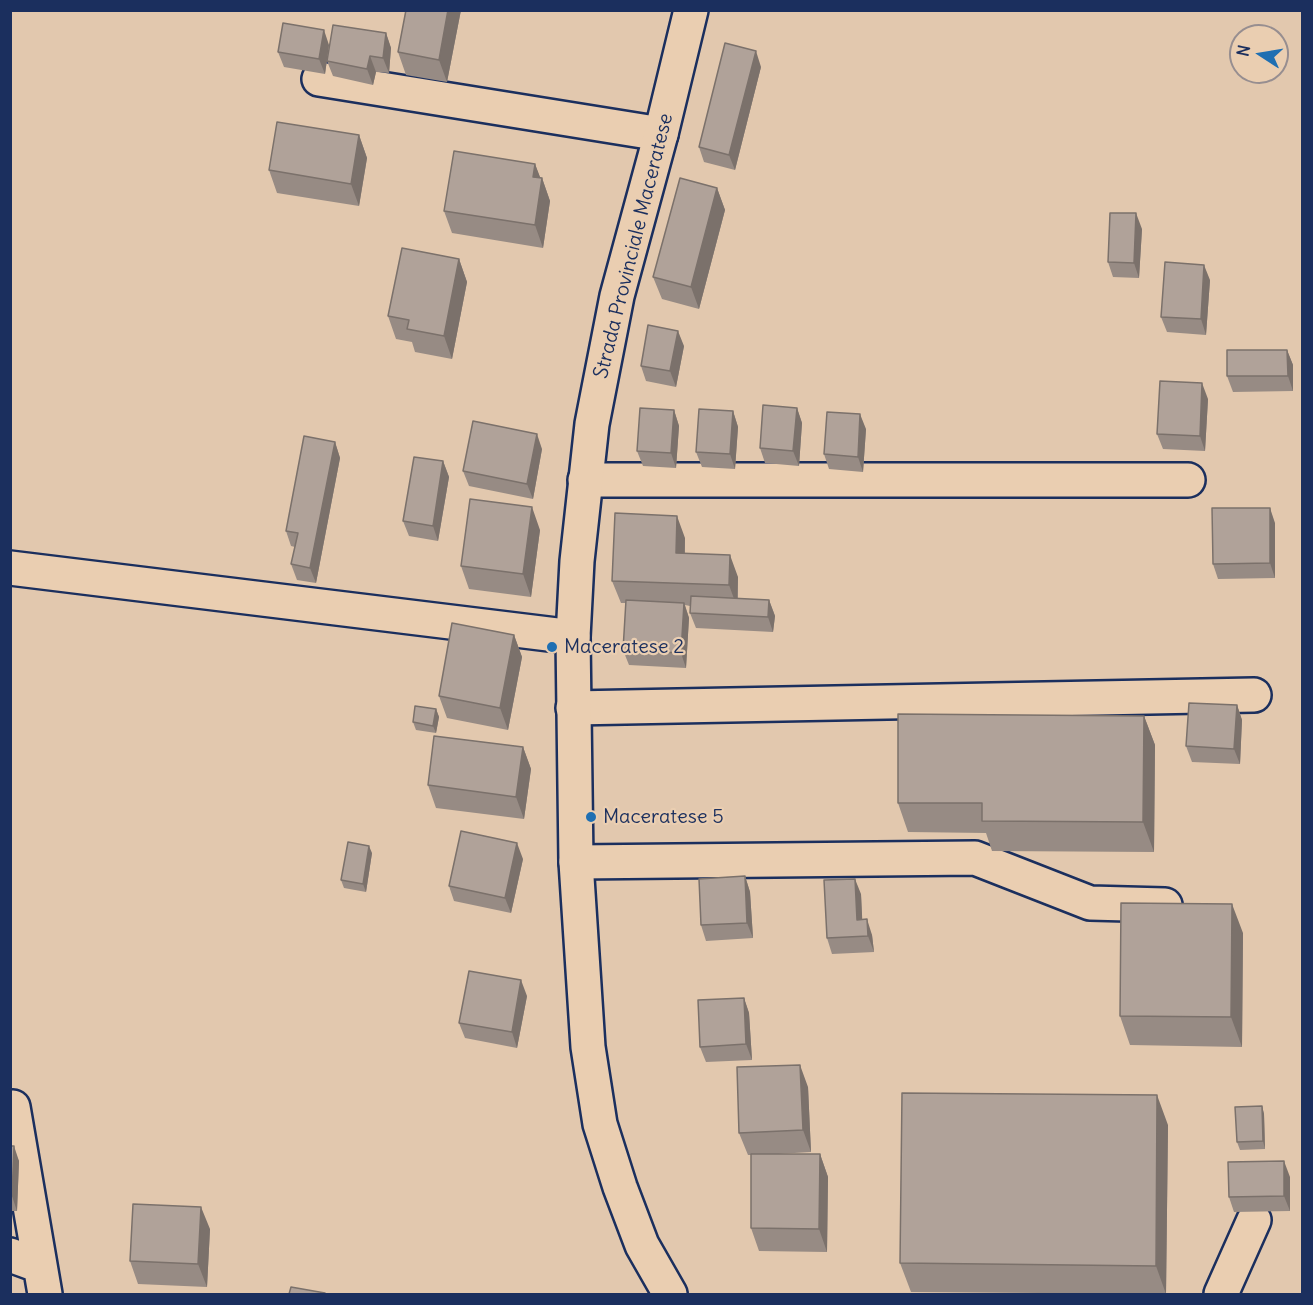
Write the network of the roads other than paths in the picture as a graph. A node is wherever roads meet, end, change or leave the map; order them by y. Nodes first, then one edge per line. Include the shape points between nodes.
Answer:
1 (691, 10) edge
2 (319, 79) dead end
3 (661, 134) junction
4 (585, 480) junction
5 (1188, 480) dead end
6 (10, 568) edge
7 (573, 637) junction
8 (1254, 695) dead end
9 (573, 708) junction
10 (576, 862) junction
11 (1197, 905) edge
12 (13, 1107) dead end
13 (1254, 1220) dead end
14 (32, 1272) edge
15 (670, 1294) edge
16 (1221, 1294) edge

1 - 3 street, Strada Provinciale Maceratese
2 - 3 street
3 - 4 street, Strada Provinciale Maceratese via 617,296
4 - 5 street
4 - 7 street, Strada Provinciale Maceratese
6 - 7 street
7 - 9 street, Strada Provinciale Maceratese
8 - 9 street
9 - 10 street, Strada Provinciale Maceratese
10 - 11 street via 975,858 1090,903
10 - 15 street, Strada Provinciale Maceratese via 588,1047 600,1124 642,1245
12 - 14 street
13 - 16 street

